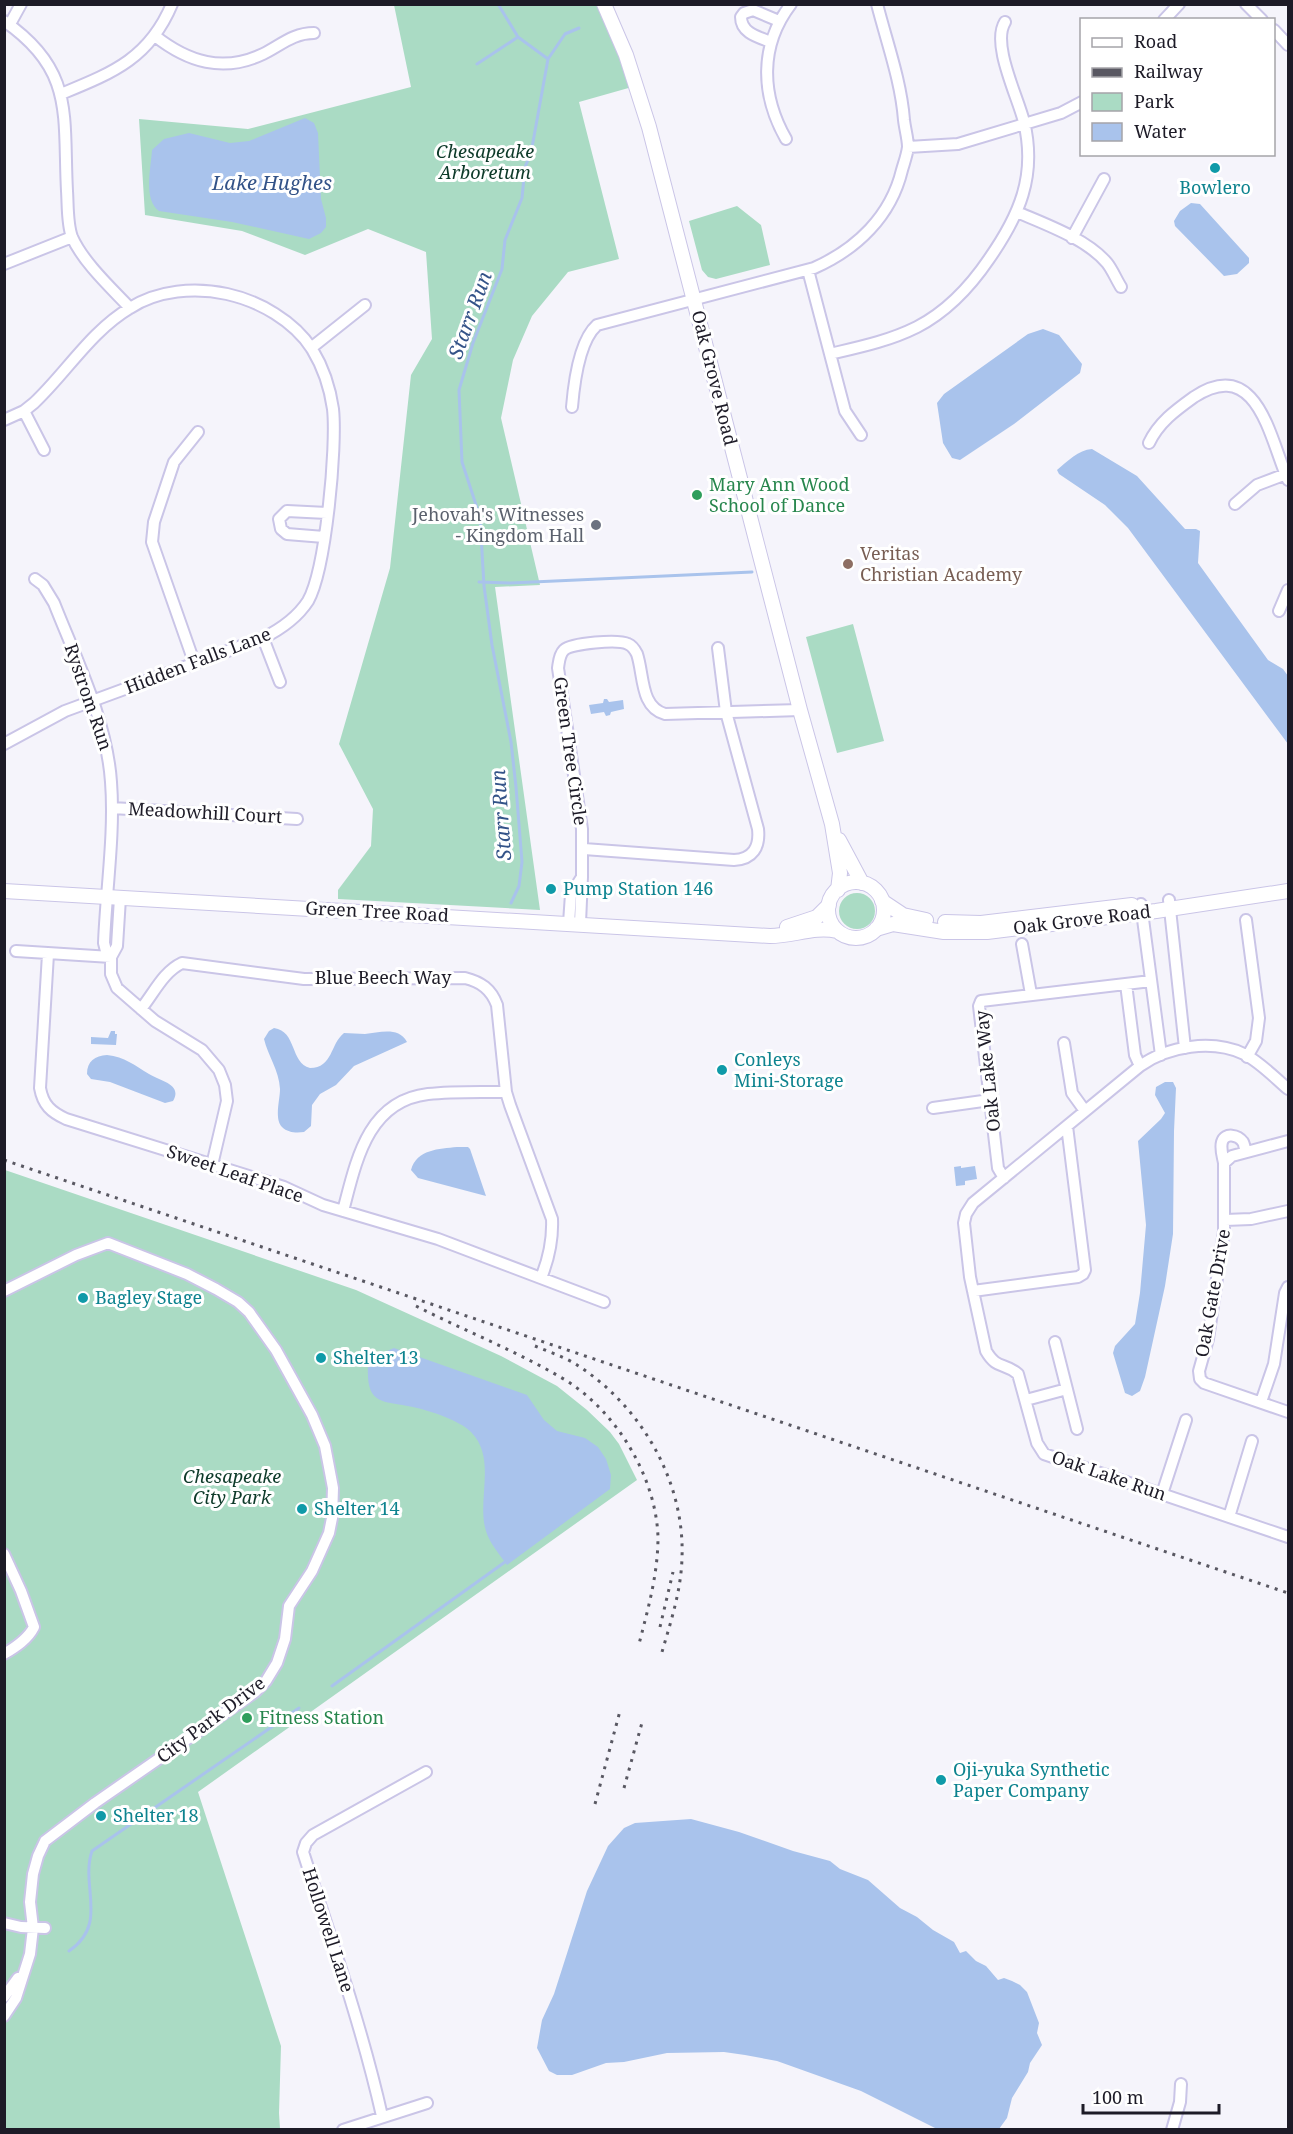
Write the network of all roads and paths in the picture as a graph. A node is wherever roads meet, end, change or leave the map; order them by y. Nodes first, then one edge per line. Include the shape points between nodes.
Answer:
1 (21, 4) edge
2 (172, 4) edge
3 (604, 4) edge
4 (791, 4) edge
5 (877, 4) edge
6 (1179, 4) edge
7 (1246, 4) edge
8 (1166, 18) edge
9 (1260, 18) edge
10 (779, 21) junction
11 (7, 22) edge
12 (1005, 22) dead end
13 (1275, 31) edge
14 (314, 33) dead end
15 (155, 36) junction
16 (771, 42) junction
17 (1288, 45) edge
18 (61, 94) junction
19 (1080, 103) edge
20 (1024, 124) junction
21 (786, 139) dead end
22 (908, 147) junction
23 (1104, 179) dead end
24 (1017, 212) junction
25 (72, 237) junction
26 (1072, 238) junction
27 (4, 264) edge
28 (808, 270) junction
29 (1121, 287) dead end
30 (694, 298) junction
31 (365, 306) dead end
32 (130, 308) junction
33 (311, 348) junction
34 (830, 354) junction
35 (572, 407) dead end
36 (24, 411) junction
37 (4, 420) edge
38 (198, 432) dead end
39 (861, 435) dead end
40 (1149, 443) dead end
41 (44, 450) dead end
42 (1287, 477) edge
43 (1235, 504) dead end
44 (327, 513) junction
45 (324, 537) junction
46 (35, 579) dead end
47 (1288, 590) edge
48 (1279, 611) dead end
49 (263, 638) junction
50 (718, 648) dead end
51 (194, 662) junction
52 (280, 682) dead end
53 (92, 702) junction
54 (800, 710) junction
55 (726, 712) junction
56 (4, 744) edge
57 (112, 808) junction
58 (297, 819) dead end
59 (832, 824) junction
60 (584, 849) junction
61 (862, 883) junction
62 (1288, 884) edge
63 (838, 890) junction
64 (4, 891) edge
65 (1288, 891) edge
66 (113, 897) junction
67 (882, 901) junction
68 (1169, 904) junction
69 (829, 905) junction
70 (1142, 908) junction
71 (1246, 920) dead end
72 (575, 923) junction
73 (876, 929) junction
74 (837, 931) junction
75 (750, 934) junction
76 (1023, 944) dead end
77 (16, 951) dead end
78 (48, 954) junction
79 (111, 957) junction
80 (1150, 981) junction
81 (1126, 984) junction
82 (1031, 994) junction
83 (141, 1010) junction
84 (1064, 1043) dead end
85 (1185, 1048) junction
86 (1161, 1055) junction
87 (1247, 1057) junction
88 (1140, 1066) junction
89 (1288, 1089) edge
90 (506, 1092) junction
91 (990, 1100) junction
92 (933, 1108) dead end
93 (1085, 1111) junction
94 (1067, 1126) junction
95 (1288, 1141) edge
96 (1246, 1152) junction
97 (1224, 1163) junction
98 (212, 1165) junction
99 (1004, 1178) junction
100 (343, 1211) junction
101 (1288, 1211) edge
102 (1225, 1220) junction
103 (541, 1278) junction
104 (1288, 1287) edge
105 (4, 1291) edge
106 (973, 1292) junction
107 (604, 1302) dead end
108 (1055, 1342) dead end
109 (1067, 1389) junction
110 (1026, 1400) junction
111 (1262, 1402) junction
112 (1288, 1412) edge
113 (1186, 1420) dead end
114 (1077, 1429) dead end
115 (1252, 1441) dead end
116 (1162, 1494) junction
117 (1229, 1517) junction
118 (1288, 1537) edge
119 (4, 1554) edge
120 (4, 1654) edge
121 (426, 1772) dead end
122 (4, 1923) edge
123 (33, 1928) junction
124 (45, 1928) dead end
125 (26, 1966) junction
126 (4, 1997) edge
127 (4, 2016) edge
128 (1181, 2084) dead end
129 (427, 2103) dead end
130 (382, 2116) junction
131 (343, 2130) edge
132 (1172, 2130) edge

1 - 11 street
2 - 15 street
3 - 30 street, Oak Grove Road via 640,94
4 - 10 street
5 - 22 street via 903,102
6 - 8 street
7 - 9 street
10 - 16 street
10 - 16 street via 753,10 741,17 746,30
11 - 18 street via 40,52
12 - 20 street via 1001,31 1003,55
13 - 17 street
14 - 15 street via 296,35 263,54 226,64 188,57
15 - 18 street via 144,50 117,70
16 - 21 street via 766,86 776,122
18 - 25 street
19 - 20 street
20 - 22 street via 958,144
20 - 24 street via 1027,177
22 - 28 street via 897,188 873,226 835,258
23 - 26 street
24 - 26 street
24 - 34 street via 982,269 945,309 896,337
25 - 27 street
25 - 32 street
26 - 29 street via 1101,256
28 - 30 street
28 - 34 street
30 - 35 street via 594,328 576,373
30 - 54 street, Oak Grove Road
31 - 33 street
32 - 33 street, Hidden Falls Lane via 150,298 194,290 216,291 258,304 277,315
32 - 36 street, Hidden Falls Lane via 93,339
33 - 44 street, Hidden Falls Lane via 327,382 333,410
34 - 39 street via 845,411
36 - 37 street, Hidden Falls Lane
36 - 41 street
38 - 51 street via 174,462 154,522 152,542
40 - 42 street via 1159,426 1189,401 1205,390 1228,386 1255,400
42 - 43 street via 1257,485
44 - 45 street, Hidden Falls Lane
44 - 45 street via 287,511 279,519 287,534
45 - 49 street, Hidden Falls Lane via 315,584 307,601 280,629
46 - 53 street, Rystrom Run via 50,593
47 - 48 street
49 - 51 street, Hidden Falls Lane
49 - 52 street
50 - 55 street, Green Tree Circle
51 - 53 street, Hidden Falls Lane
53 - 56 street, Hidden Falls Lane via 65,711
53 - 57 street, Rystrom Run via 107,754
54 - 55 street, Green Tree Circle
54 - 59 street, Oak Grove Road
55 - 60 street, Green Tree Circle via 758,829 759,838 748,858
55 - 60 street, Green Tree Circle via 657,711 648,701 637,654 628,644 615,641 565,649 558,668
57 - 58 street, Meadowhill Court
57 - 66 street, Rystrom Run
59 - 61 street, Oak Grove Road
59 - 63 street, Oak Grove Road via 840,873
60 - 72 street, Green Tree Circle
61 - 63 street
61 - 67 street via 876,891
62 - 68 street, Oak Grove Road
63 - 69 street
64 - 66 street, Green Tree Road
65 - 68 street, Oak Grove Road
66 - 72 street, Green Tree Road
66 - 79 street, Rystrom Run via 117,946
67 - 70 street, Oak Grove Road via 903,915 956,923
67 - 73 street via 883,917
68 - 70 street, Oak Grove Road
68 - 85 street
69 - 74 street
69 - 75 street, Green Tree Road via 811,920
70 - 73 street, Oak Grove Road via 987,932 944,932 893,924
70 - 80 street
71 - 87 street via 1259,1018 1257,1041
72 - 75 street, Green Tree Road
73 - 74 street via 855,938
74 - 75 street, Green Tree Road via 824,928 782,936
76 - 82 street
77 - 78 street
78 - 79 street
78 - 98 street, Sweet Leaf Place via 40,1088 47,1107 66,1119
79 - 83 street via 113,982
80 - 81 street, Oak Lake Way
80 - 86 street
81 - 82 street, Oak Lake Way
81 - 88 street via 1134,1055
82 - 91 street, Oak Lake Way via 979,1003
83 - 90 street, Blue Beech Way via 164,976 182,963 304,978 465,978 485,986 497,1005
83 - 98 street via 202,1050 219,1070 226,1101
84 - 93 street via 1072,1093
85 - 86 street, Oak Lake Run
85 - 87 street, Oak Lake Run via 1214,1047
86 - 88 street, Oak Lake Run
87 - 89 street
88 - 93 street, Oak Lake Run
90 - 100 street via 427,1094 392,1108 372,1127 364,1142
90 - 103 street, Blue Beech Way via 552,1219 550,1255
91 - 92 street
91 - 99 street, Oak Lake Way via 998,1168
93 - 94 street, Oak Lake Run
94 - 99 street, Oak Lake Run
94 - 106 street via 1083,1274 1078,1278
95 - 96 street
96 - 97 street
96 - 97 street, Oak Gate Drive via 1243,1143 1230,1135 1222,1143
97 - 102 street, Oak Gate Drive
98 - 100 street, Sweet Leaf Place via 284,1187
99 - 106 street, Oak Lake Run via 973,1203 964,1218
100 - 103 street, Sweet Leaf Place via 438,1239
101 - 102 street
102 - 111 street, Oak Gate Drive via 1199,1376 1204,1383
103 - 107 street, Sweet Leaf Place
104 - 111 street via 1274,1364
105 - 123 street, City Park Drive via 108,1243 187,1274 238,1302 276,1350 312,1415 329,1462 333,1488 330,1529 321,1554 289,1606 282,1652 273,1671 255,1692 45,1841 33,1874
106 - 110 street, Oak Lake Run via 986,1351 999,1366 1018,1374
108 - 109 street
109 - 110 street
109 - 114 street
110 - 116 street, Oak Lake Run via 1037,1443 1044,1454
111 - 112 street, Oak Gate Drive
113 - 116 street
115 - 117 street
116 - 117 street, Oak Lake Run
117 - 118 street, Oak Lake Run
119 - 120 street via 34,1627 25,1640
121 - 130 street, Hollowell Lane via 313,1835 303,1852
122 - 123 street
123 - 124 street
123 - 125 street, City Park Drive
125 - 126 street, City Park Drive
125 - 127 street, City Park Drive via 16,1998
128 - 132 street
129 - 130 street
130 - 131 street

